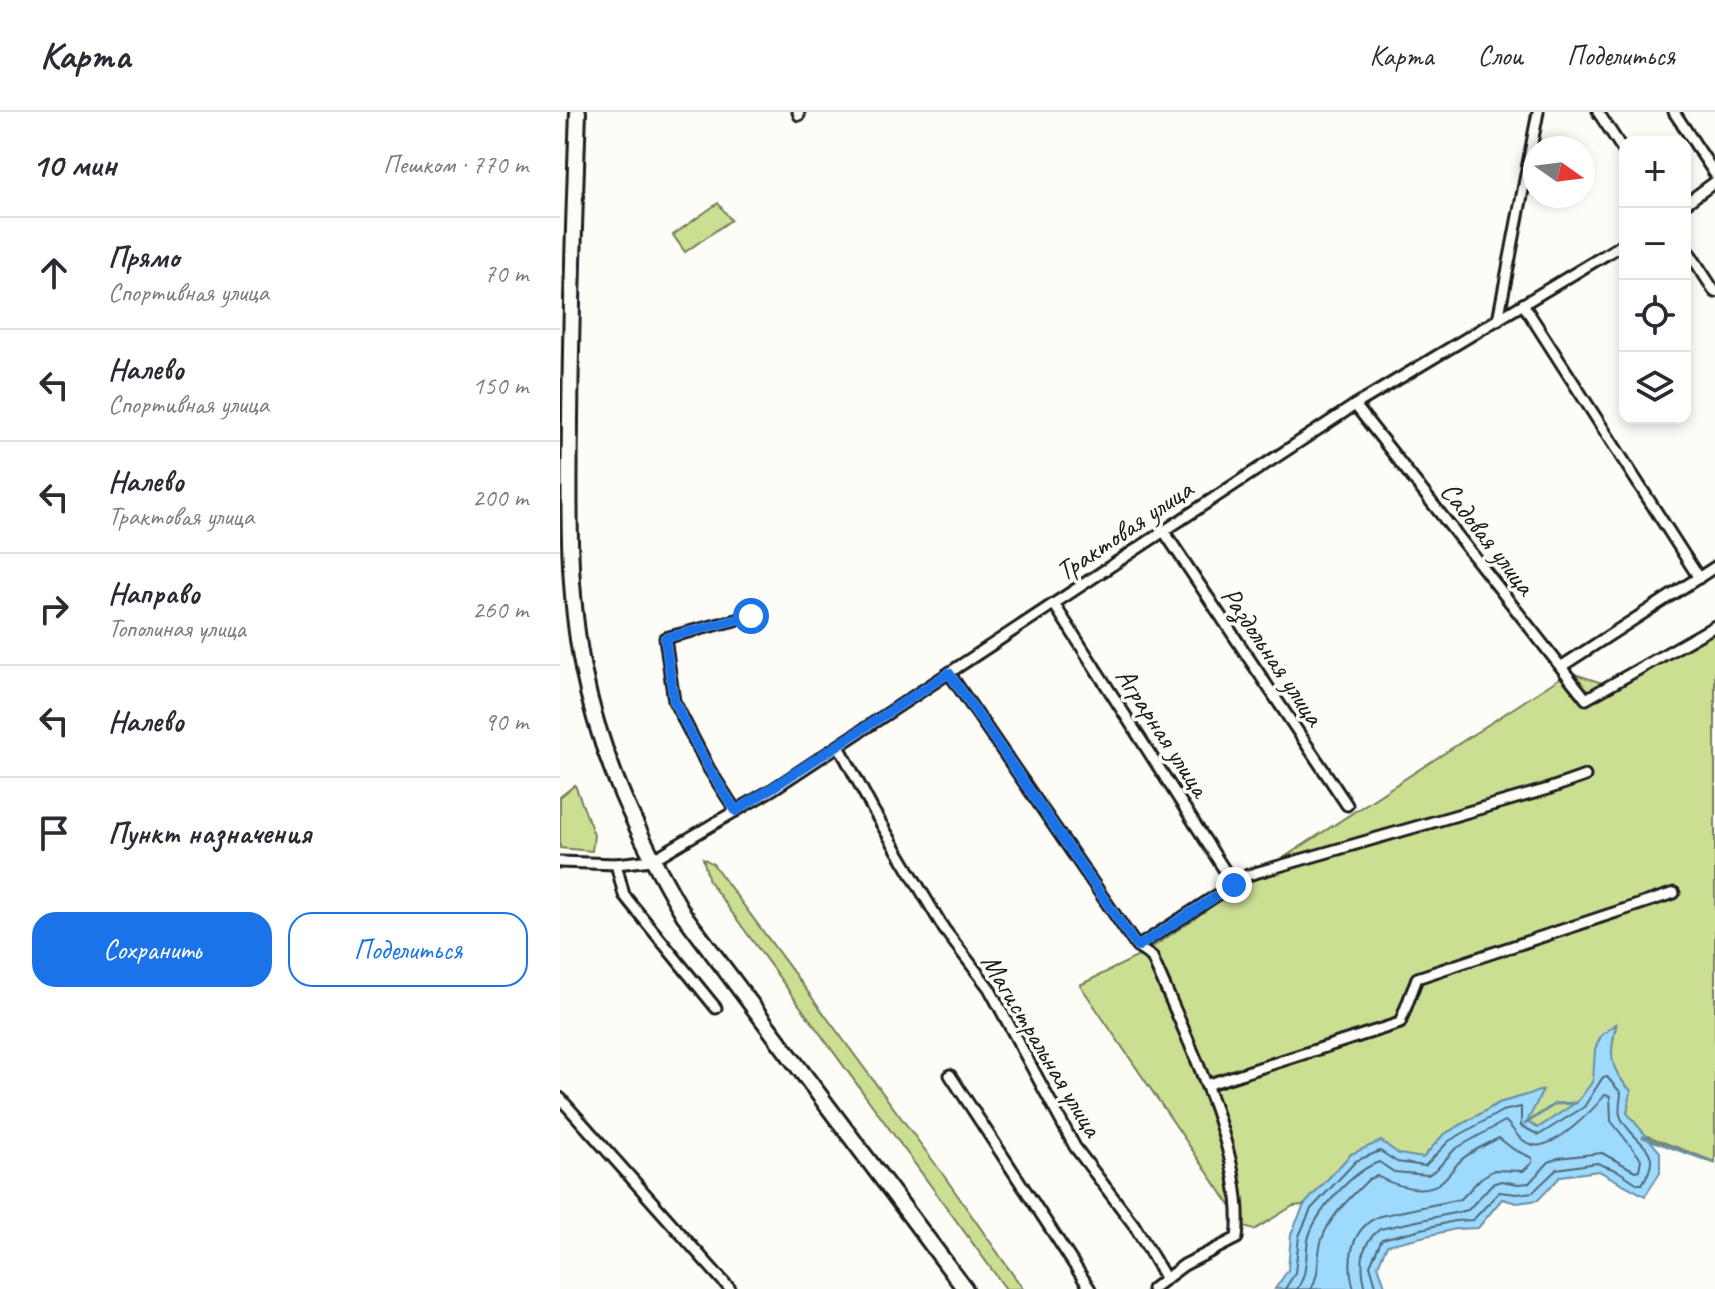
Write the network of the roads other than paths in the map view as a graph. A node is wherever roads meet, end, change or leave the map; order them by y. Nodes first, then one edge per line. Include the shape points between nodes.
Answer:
1 (578, 112) edge
2 (1538, 112) edge
3 (1598, 112) edge
4 (1674, 112) edge
5 (1619, 144) edge
6 (1715, 174) edge
7 (1715, 182) edge
8 (1691, 200) edge
9 (1619, 247) edge
10 (1691, 255) edge
11 (1715, 292) edge
12 (1523, 304) junction
13 (566, 308) edge
14 (1498, 320) junction
15 (1355, 405) junction
16 (1163, 530) junction
17 (1715, 567) edge
18 (1699, 578) junction
19 (1054, 604) junction
20 (751, 616) dead end
21 (1715, 626) edge
22 (1562, 666) junction
23 (949, 673) junction
24 (839, 746) junction
25 (1585, 776) dead end
26 (1347, 805) dead end
27 (736, 811) junction
28 (652, 860) junction
29 (560, 862) edge
30 (616, 864) junction
31 (1234, 885) junction
32 (1674, 893) dead end
33 (1137, 947) junction
34 (716, 1008) dead end
35 (950, 1075) dead end
36 (1206, 1085) junction
37 (560, 1098) edge
38 (1166, 1279) junction
39 (730, 1289) edge
40 (965, 1289) edge
41 (1090, 1289) edge
42 (1152, 1289) edge

1 - 13 main road
2 - 14 street
3 - 5 street
4 - 6 street
7 - 8 street
9 - 12 street, Трактовая улица
10 - 11 street
12 - 14 street, Трактовая улица
12 - 18 street
13 - 28 main road via 568,556 583,670 612,770
14 - 15 street, Трактовая улица
15 - 16 street, Трактовая улица
15 - 22 street, Садовая улица
16 - 19 street, Трактовая улица
16 - 26 street, Раздольная улица
17 - 18 street
18 - 22 street
19 - 23 street, Трактовая улица
19 - 31 street, Аграрная улица
20 - 27 street via 665,638 674,701
21 - 22 street, Садовая улица via 1586,699
23 - 24 street, Трактовая улица
23 - 33 street
24 - 27 street, Трактовая улица
24 - 38 street, Магистральная улица via 944,929 989,988 1075,1147 1134,1225
25 - 31 street via 1248,875
27 - 28 street, Трактовая улица
28 - 30 street
28 - 40 main road via 684,915
29 - 30 street
30 - 34 street via 624,895
31 - 33 street
32 - 36 street via 1417,978 1400,1023
33 - 36 street via 1152,957
35 - 41 street
36 - 38 street via 1233,1171 1237,1238
37 - 39 street
38 - 42 street

